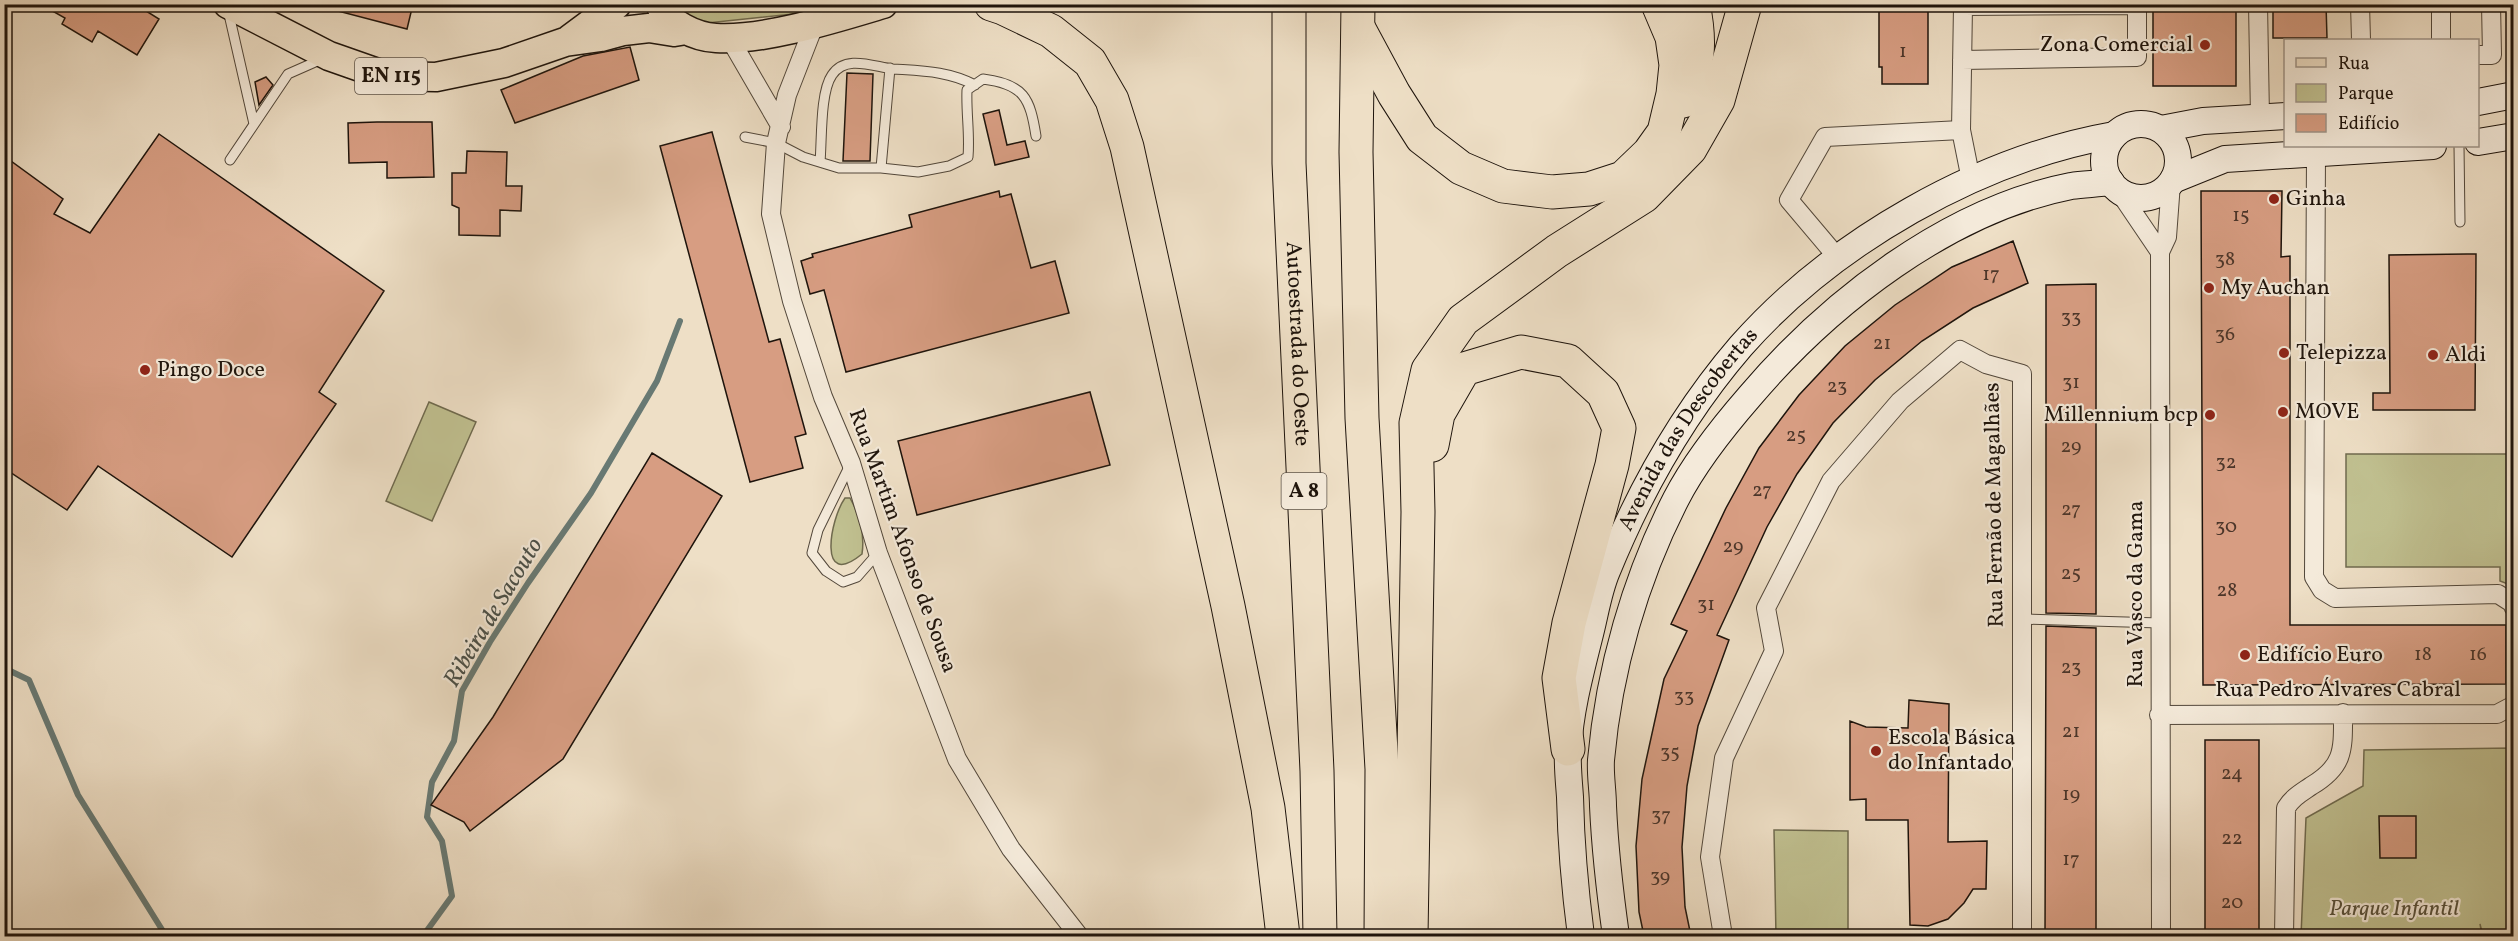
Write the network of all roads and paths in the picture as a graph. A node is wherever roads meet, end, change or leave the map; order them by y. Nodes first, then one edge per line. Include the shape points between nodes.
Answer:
1 (227, 4) edge
2 (617, 4) edge
3 (660, 4) edge
4 (882, 4) edge
5 (991, 4) edge
6 (1289, 4) edge
7 (1658, 4) edge
8 (1693, 4) edge
9 (1745, 4) edge
10 (2258, 4) edge
11 (2360, 4) edge
12 (2441, 4) edge
13 (2491, 4) edge
14 (851, 10) edge
15 (1358, 16) edge
16 (815, 23) junction
17 (686, 30) junction
18 (730, 39) junction
19 (2361, 39) edge
20 (2441, 39) edge
21 (566, 42) junction
22 (2479, 55) edge
23 (329, 56) junction
24 (1962, 60) junction
25 (890, 68) junction
26 (975, 85) junction
27 (2514, 95) edge
28 (2479, 102) edge
29 (2284, 116) edge
30 (2260, 117) junction
31 (254, 124) junction
32 (2161, 129) junction
33 (1961, 130) junction
34 (1664, 132) junction
35 (778, 135) junction
36 (2114, 135) junction
37 (1036, 136) dead end
38 (2514, 136) edge
39 (745, 138) dead end
40 (2479, 142) edge
41 (2416, 147) edge
42 (2459, 147) edge
43 (2316, 153) junction
44 (230, 160) dead end
45 (820, 162) junction
46 (880, 168) junction
47 (1971, 180) junction
48 (2172, 182) junction
49 (2115, 186) junction
50 (2460, 222) dead end
51 (2160, 252) junction
52 (1838, 258) junction
53 (851, 463) junction
54 (1640, 501) junction
55 (1418, 512) junction
56 (1669, 515) junction
57 (878, 553) junction
58 (2514, 608) edge
59 (2021, 619) junction
60 (2160, 622) junction
61 (2514, 705) edge
62 (2343, 713) junction
63 (2159, 716) junction
64 (1568, 749) junction
65 (1079, 936) edge
66 (1283, 936) edge
67 (1320, 936) edge
68 (1381, 936) edge
69 (1411, 936) edge
70 (1581, 936) edge
71 (1616, 936) edge
72 (1724, 936) edge
73 (2022, 936) edge
74 (2161, 936) edge
75 (2284, 936) edge

1 - 23 main road, EN 115
1 - 31 lane
2 - 21 main road
3 - 17 main road via 663,13
4 - 14 main road
5 - 66 highway via 1051,31 1090,62 1112,99 1127,147 1228,606 1269,808
6 - 67 highway, Autoestrada do Oeste / A 8 via 1289,163 1317,771
7 - 34 highway via 1672,37 1676,65
8 - 34 highway via 1698,59 1679,110
9 - 55 highway via 1718,100 1690,149 1644,196 1557,251 1463,320 1428,370 1416,423
10 - 30 street
11 - 19 street
12 - 20 street
13 - 22 street via 2492,55
14 - 16 main road
15 - 34 highway via 1394,94 1422,138 1461,168 1503,186 1552,192 1589,189 1623,178
15 - 68 highway via 1356,152 1362,418 1382,769
16 - 18 main road
16 - 35 street, Rua Martim Afonso de Sousa via 787,95
17 - 18 main road
17 - 21 main road via 649,28
18 - 35 street
21 - 23 main road, EN 115 via 504,63 436,77 386,76
23 - 31 lane via 288,74
24 - 24 street via 2137,57 2137,5 1963,6
24 - 33 street
25 - 26 lane via 931,70
25 - 45 lane via 859,63 843,65 832,74 826,90
25 - 46 lane
26 - 37 lane via 983,79 1017,88 1029,102
26 - 46 lane via 967,90 968,157 949,166 918,172
27 - 28 main road
29 - 30 main road
30 - 32 main road
31 - 44 lane
32 - 36 main road via 2137,124
32 - 48 main road via 2178,152
33 - 47 street
33 - 52 street via 1825,137 1789,200
35 - 39 lane
35 - 45 lane via 803,157
35 - 53 street, Rua Martim Afonso de Sousa via 771,214 792,301 823,397
36 - 47 main road, Avenida das Descobertas via 2062,146
36 - 49 main road via 2104,159 2106,172
38 - 40 main road
41 - 43 main road
42 - 50 lane
43 - 48 main road via 2225,159
43 - 58 street via 2314,577 2322,590 2335,598 2498,594
45 - 46 lane via 839,168
47 - 52 main road, Avenida das Descobertas via 1887,225
48 - 49 main road via 2151,197 2139,198
48 - 51 street, Rua Vasco da Gama via 2168,237
49 - 51 street
49 - 56 main road, Avenida das Descobertas via 2072,186 2012,204 1960,227 1873,280 1775,366 1705,454
51 - 60 street, Rua Vasco da Gama
52 - 54 main road, Avenida das Descobertas via 1742,345 1676,432
53 - 57 street, Rua Martim Afonso de Sousa
53 - 57 lane via 818,530 812,553 826,572 843,582 857,577
54 - 56 main road
54 - 64 main road, Avenida das Descobertas via 1606,573 1579,680
55 - 64 highway via 1438,414 1464,369 1521,352 1568,360 1603,393 1618,428 1559,678
55 - 69 highway
56 - 71 main road, Avenida das Descobertas via 1638,585 1612,687 1601,762 1606,857
57 - 65 street, Rua Martim Afonso de Sousa via 957,759 1011,849
59 - 60 lane
59 - 72 street, Rua Fernão de Magalhães via 2022,374 1986,364 1960,350 1900,401 1831,481 1766,608 1774,651 1724,758 1710,857
59 - 73 street, Rua Fernão de Magalhães
60 - 63 street, Rua Vasco da Gama
61 - 62 street, Rua Pedro Álvares Cabral via 2497,714
62 - 63 street, Rua Pedro Álvares Cabral
62 - 75 street via 2341,758 2324,779 2298,794 2286,808
63 - 74 street, Rua Vasco da Gama
64 - 70 main road, Avenida das Descobertas via 1572,860

